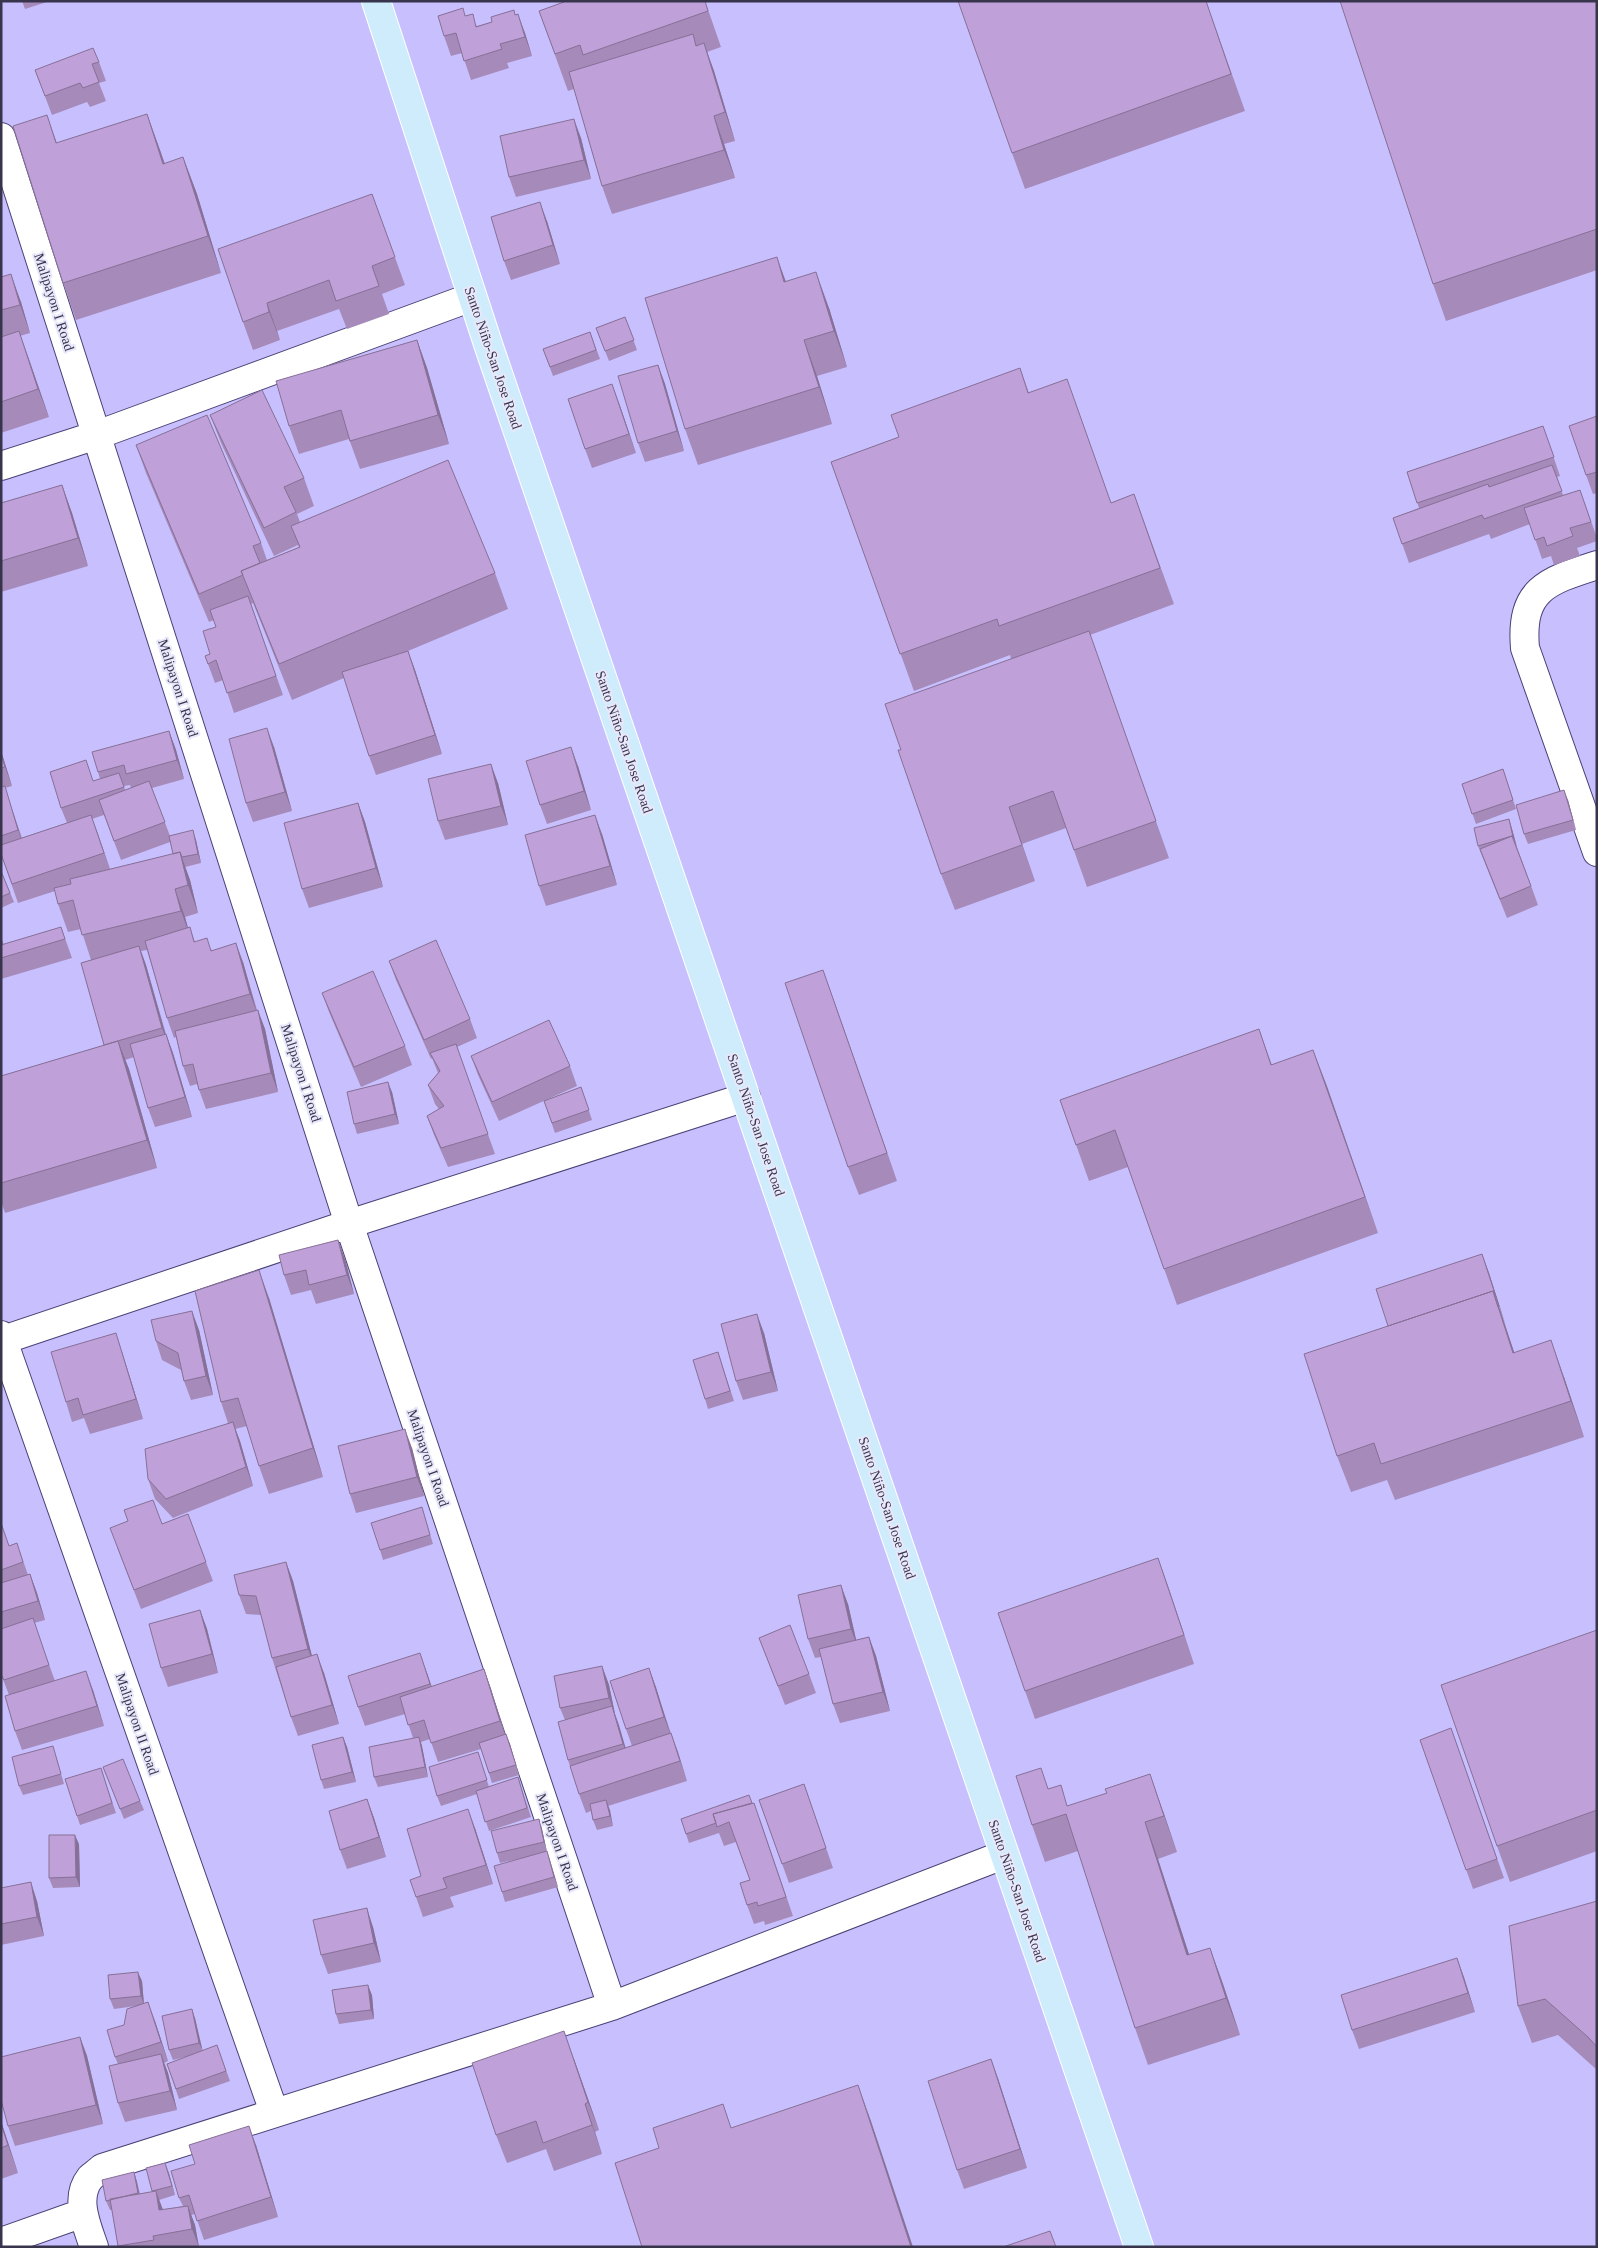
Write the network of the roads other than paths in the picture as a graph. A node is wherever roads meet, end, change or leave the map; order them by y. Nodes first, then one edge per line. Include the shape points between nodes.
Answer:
1 (376, 1) edge
2 (1, 137) edge
3 (472, 297) junction
4 (97, 435) junction
5 (1, 466) edge
6 (1597, 565) edge
7 (1597, 852) edge
8 (746, 1097) junction
9 (349, 1224) junction
10 (2, 1337) edge
11 (1004, 1855) junction
12 (612, 2006) junction
13 (274, 2112) junction
14 (83, 2213) junction
15 (1, 2242) edge
16 (94, 2247) edge
17 (1139, 2247) edge

1 - 3 main road, Santo Niño-San Jose Road
2 - 4 street, Malipayon I Road
3 - 4 street
3 - 8 main road, Santo Niño-San Jose Road
4 - 5 street
4 - 9 street, Malipayon I Road
6 - 7 street via 1560,577 1540,590 1528,607 1523,626 1525,648
8 - 9 street
8 - 11 main road, Santo Niño-San Jose Road
9 - 10 street
9 - 12 street, Malipayon I Road
10 - 13 street, Malipayon II Road
11 - 12 street
11 - 17 main road, Santo Niño-San Jose Road
12 - 13 street
13 - 14 street via 102,2168 90,2178 83,2194
14 - 15 street
14 - 16 street

